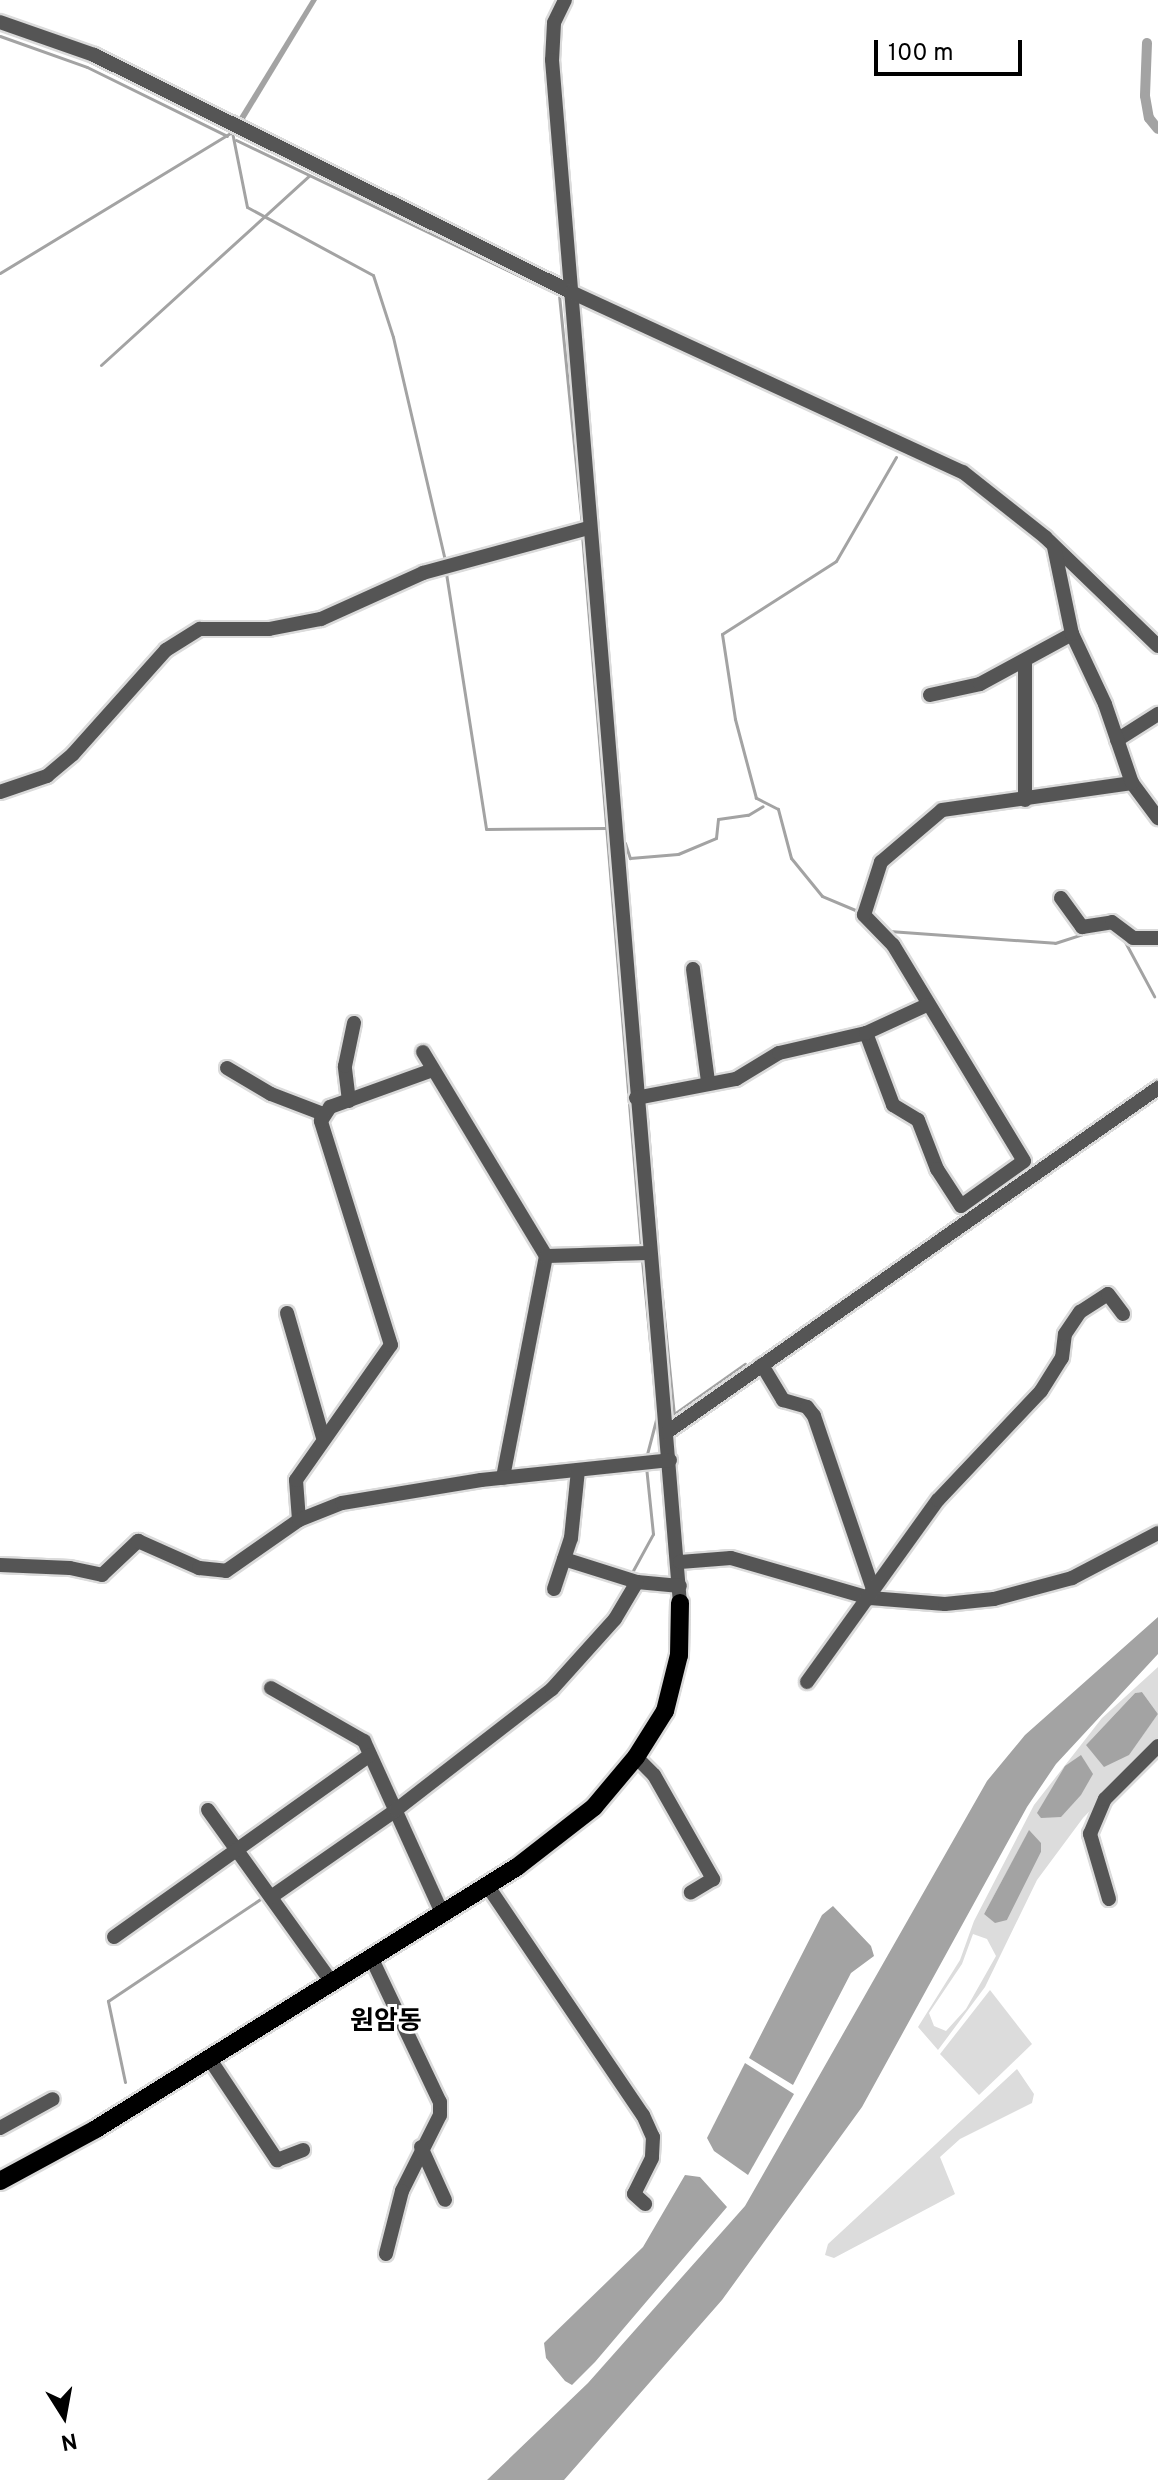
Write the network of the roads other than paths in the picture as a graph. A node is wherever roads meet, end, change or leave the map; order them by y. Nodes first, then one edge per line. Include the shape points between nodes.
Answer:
1 (565, 0) edge
2 (0, 22) edge
3 (571, 292) junction
4 (589, 528) junction
5 (1054, 547) junction
6 (1072, 634) junction
7 (1158, 646) edge
8 (1025, 662) junction
9 (930, 695) dead end
10 (1158, 714) edge
11 (1117, 740) junction
12 (1132, 783) junction
13 (0, 791) edge
14 (1025, 800) junction
15 (1158, 818) edge
16 (1061, 898) dead end
17 (1158, 938) edge
18 (693, 969) dead end
19 (927, 1005) junction
20 (354, 1023) dead end
21 (866, 1033) junction
22 (423, 1052) dead end
23 (227, 1068) dead end
24 (433, 1070) junction
25 (708, 1082) junction
26 (1158, 1088) edge
27 (636, 1098) junction
28 (349, 1101) junction
29 (323, 1114) junction
30 (649, 1253) junction
31 (546, 1256) junction
32 (287, 1313) dead end
33 (1123, 1314) dead end
34 (762, 1365) junction
35 (667, 1432) junction
36 (323, 1438) junction
37 (670, 1460) junction
38 (578, 1470) junction
39 (503, 1478) junction
40 (299, 1520) junction
41 (1158, 1533) edge
42 (564, 1559) junction
43 (680, 1562) junction
44 (0, 1565) edge
45 (637, 1582) junction
46 (554, 1589) dead end
47 (871, 1592) junction
48 (680, 1594) junction
49 (807, 1682) dead end
50 (271, 1688) dead end
51 (1158, 1746) edge
52 (370, 1755) junction
53 (636, 1757) junction
54 (208, 1810) dead end
55 (396, 1810) junction
56 (237, 1850) junction
57 (487, 1885) junction
58 (691, 1892) dead end
59 (271, 1897) junction
60 (1109, 1899) dead end
61 (442, 1913) junction
62 (114, 1937) dead end
63 (371, 1957) junction
64 (331, 1981) junction
65 (209, 2058) junction
66 (53, 2099) dead end
67 (0, 2128) edge
68 (421, 2147) junction
69 (303, 2150) dead end
70 (0, 2181) edge
71 (445, 2200) dead end
72 (645, 2204) dead end
73 (386, 2254) dead end

1 - 3 street via 551,44
2 - 3 street via 94,55
3 - 4 street
3 - 5 street via 963,472
4 - 13 street via 423,573 321,619 269,629 200,629 166,650 47,776
4 - 27 street
5 - 6 street
5 - 7 street
6 - 8 street
6 - 11 street
8 - 9 street via 980,684
8 - 14 street
10 - 11 street
11 - 12 street
12 - 14 street
12 - 15 street
14 - 19 street via 942,810 873,874 866,920 889,939
16 - 17 street via 1082,927 1112,922 1133,938
18 - 25 street
19 - 21 street
19 - 21 street via 1024,1161 961,1206 937,1169 918,1120 893,1105
20 - 28 street via 345,1066
21 - 25 street via 779,1053 736,1079
22 - 24 street
23 - 29 street via 271,1094
24 - 28 street
24 - 31 street
25 - 27 street
26 - 34 street
27 - 30 street
28 - 29 street
29 - 36 street via 323,1132 391,1345
30 - 31 street
30 - 35 street
31 - 39 street
32 - 36 street
33 - 47 street via 1108,1294 1080,1312 1065,1334 1062,1358 1041,1391 973,1458
34 - 35 street
34 - 47 street via 783,1400 807,1407 814,1416
35 - 37 street
36 - 40 street via 296,1480
37 - 38 street
37 - 43 street
38 - 39 street
38 - 42 street
39 - 40 street via 342,1503
40 - 44 street via 226,1571 199,1568 138,1541 102,1575
41 - 47 street via 1072,1578 994,1599 945,1604
42 - 45 street
42 - 46 street
43 - 47 street via 731,1558
43 - 48 street
45 - 48 street
45 - 55 street via 615,1619 552,1689
47 - 49 street
48 - 53 main road via 679,1655 671,1693 655,1731
50 - 52 street via 364,1741
51 - 60 street via 1105,1799 1090,1834
52 - 55 street
52 - 56 street
53 - 57 main road via 594,1807
53 - 58 street via 654,1775 713,1879
54 - 56 street
55 - 59 street
55 - 61 street
56 - 59 street
56 - 62 street
57 - 61 main road
57 - 72 street via 643,2115 653,2137 652,2158 634,2194
59 - 64 street
61 - 63 main road
63 - 64 main road
63 - 68 street via 438,2092 440,2115
64 - 65 main road
65 - 69 street via 277,2160
65 - 70 main road
66 - 67 street
68 - 71 street
68 - 73 street via 402,2191

